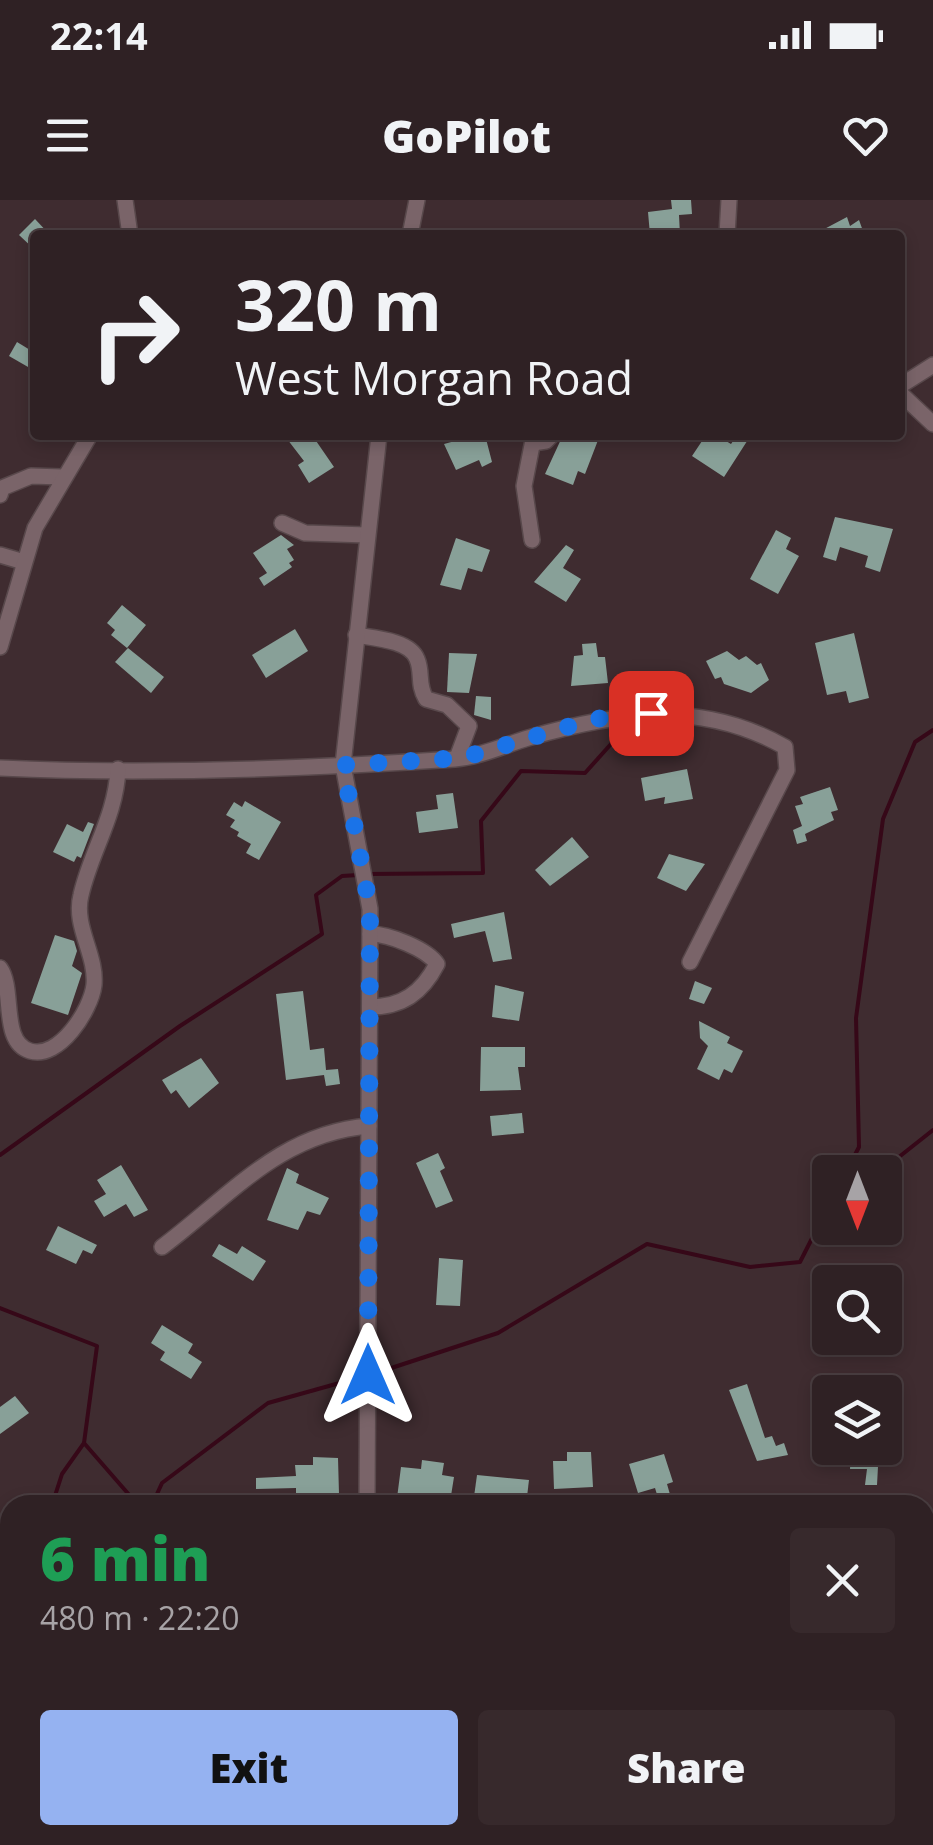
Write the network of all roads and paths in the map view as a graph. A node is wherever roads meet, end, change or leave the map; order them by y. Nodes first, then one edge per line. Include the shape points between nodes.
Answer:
1 (125, 200) edge
2 (417, 200) edge
3 (729, 200) edge
4 (129, 230) edge
5 (411, 230) edge
6 (727, 230) edge
7 (933, 366) edge
8 (905, 383) edge
9 (905, 399) edge
10 (933, 424) edge
11 (87, 440) edge
12 (378, 440) edge
13 (533, 440) edge
14 (62, 478) junction
15 (0, 495) edge
16 (282, 523) dead end
17 (367, 535) junction
18 (532, 540) dead end
19 (0, 555) edge
20 (24, 562) junction
21 (356, 635) junction
22 (0, 646) edge
23 (457, 758) junction
24 (343, 765) junction
25 (0, 768) edge
26 (118, 770) junction
27 (370, 934) junction
28 (690, 962) dead end
29 (0, 968) edge
30 (370, 1007) junction
31 (369, 1126) junction
32 (162, 1247) dead end
33 (367, 1495) edge

1 - 4 street
2 - 5 street
3 - 6 street
7 - 8 street
9 - 10 street
11 - 14 street
12 - 17 street
13 - 18 street via 524,486
14 - 15 street via 15,479
14 - 20 street
16 - 17 street via 305,533
17 - 21 street
19 - 20 street
20 - 22 street
21 - 23 street via 400,645 417,658 426,698 448,705 468,726
21 - 24 street
23 - 24 street
23 - 28 street via 629,713 711,718 784,747 786,770
24 - 26 street
24 - 27 street via 364,860
25 - 26 street
26 - 29 street via 109,822 80,897 78,919 94,986 72,1034 50,1050 21,1046
27 - 30 street
27 - 30 street via 385,934 436,964 410,998
30 - 31 street
31 - 32 street via 336,1128 288,1147
31 - 33 street

